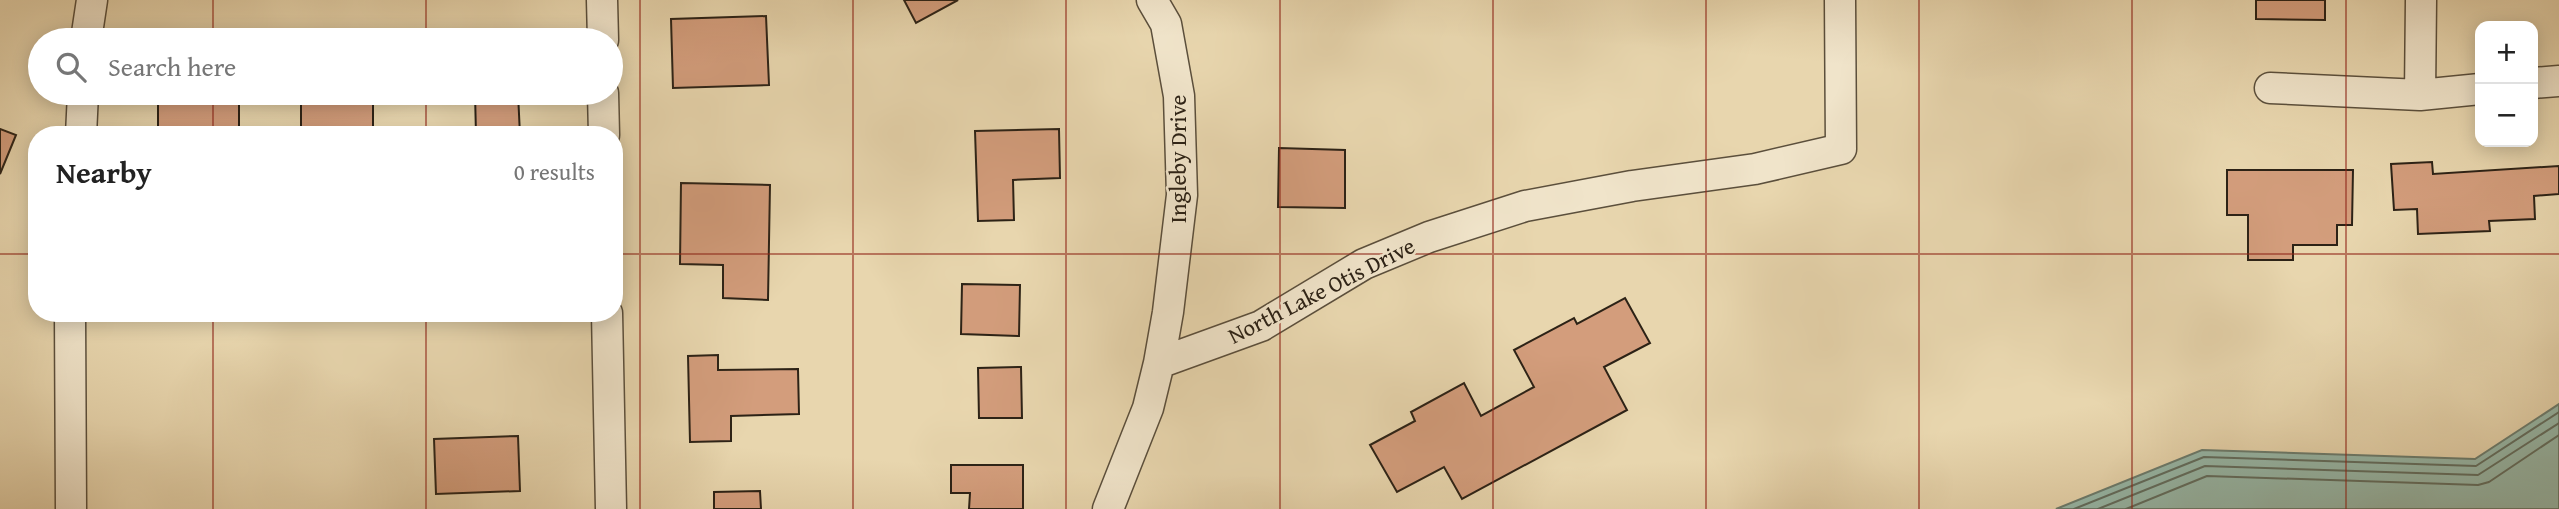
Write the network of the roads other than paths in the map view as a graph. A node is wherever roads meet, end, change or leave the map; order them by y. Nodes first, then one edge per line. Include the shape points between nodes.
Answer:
1 (92, 0) edge
2 (602, 0) edge
3 (1152, 0) edge
4 (1840, 0) edge
5 (2421, 0) edge
6 (88, 28) edge
7 (603, 28) edge
8 (2559, 80) edge
9 (2538, 82) edge
10 (2270, 88) dead end
11 (2475, 90) edge
12 (2420, 95) junction
13 (82, 105) edge
14 (604, 105) edge
15 (81, 126) edge
16 (604, 126) edge
17 (70, 322) edge
18 (607, 322) edge
19 (1159, 363) junction
20 (71, 509) edge
21 (611, 509) edge
22 (1108, 509) edge

1 - 6 street
2 - 7 street
3 - 19 street, Ingleby Drive via 1166,24 1179,96 1182,195
4 - 19 street, North Lake Otis Drive via 1841,149 1755,169 1525,206 1364,264 1261,326
5 - 12 street
8 - 9 street
10 - 12 street
11 - 12 street
13 - 15 street
14 - 16 street
17 - 20 street
18 - 21 street
19 - 22 street via 1148,408

